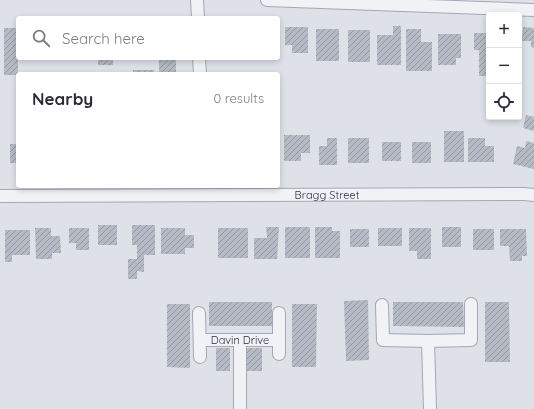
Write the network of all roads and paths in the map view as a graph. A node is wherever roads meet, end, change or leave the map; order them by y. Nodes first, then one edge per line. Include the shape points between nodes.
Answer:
1 (197, 0) edge
2 (267, 0) edge
3 (534, 10) edge
4 (198, 16) edge
5 (199, 60) edge
6 (200, 72) edge
7 (203, 190) edge
8 (534, 195) edge
9 (0, 196) edge
10 (471, 304) dead end
11 (382, 305) dead end
12 (199, 312) dead end
13 (279, 312) dead end
14 (200, 340) junction
15 (240, 340) junction
16 (279, 340) junction
17 (428, 341) junction
18 (279, 354) dead end
19 (200, 357) dead end
20 (240, 409) edge
21 (430, 409) edge

1 - 4 street
2 - 3 street
5 - 6 street
7 - 8 street, Bragg Street
7 - 9 street, Bragg Street
10 - 17 street via 471,340
11 - 17 street via 383,340
12 - 14 street
13 - 16 street
14 - 15 street, Davin Drive
14 - 19 street
15 - 16 street, Davin Drive
15 - 20 street
16 - 18 street
17 - 21 street

